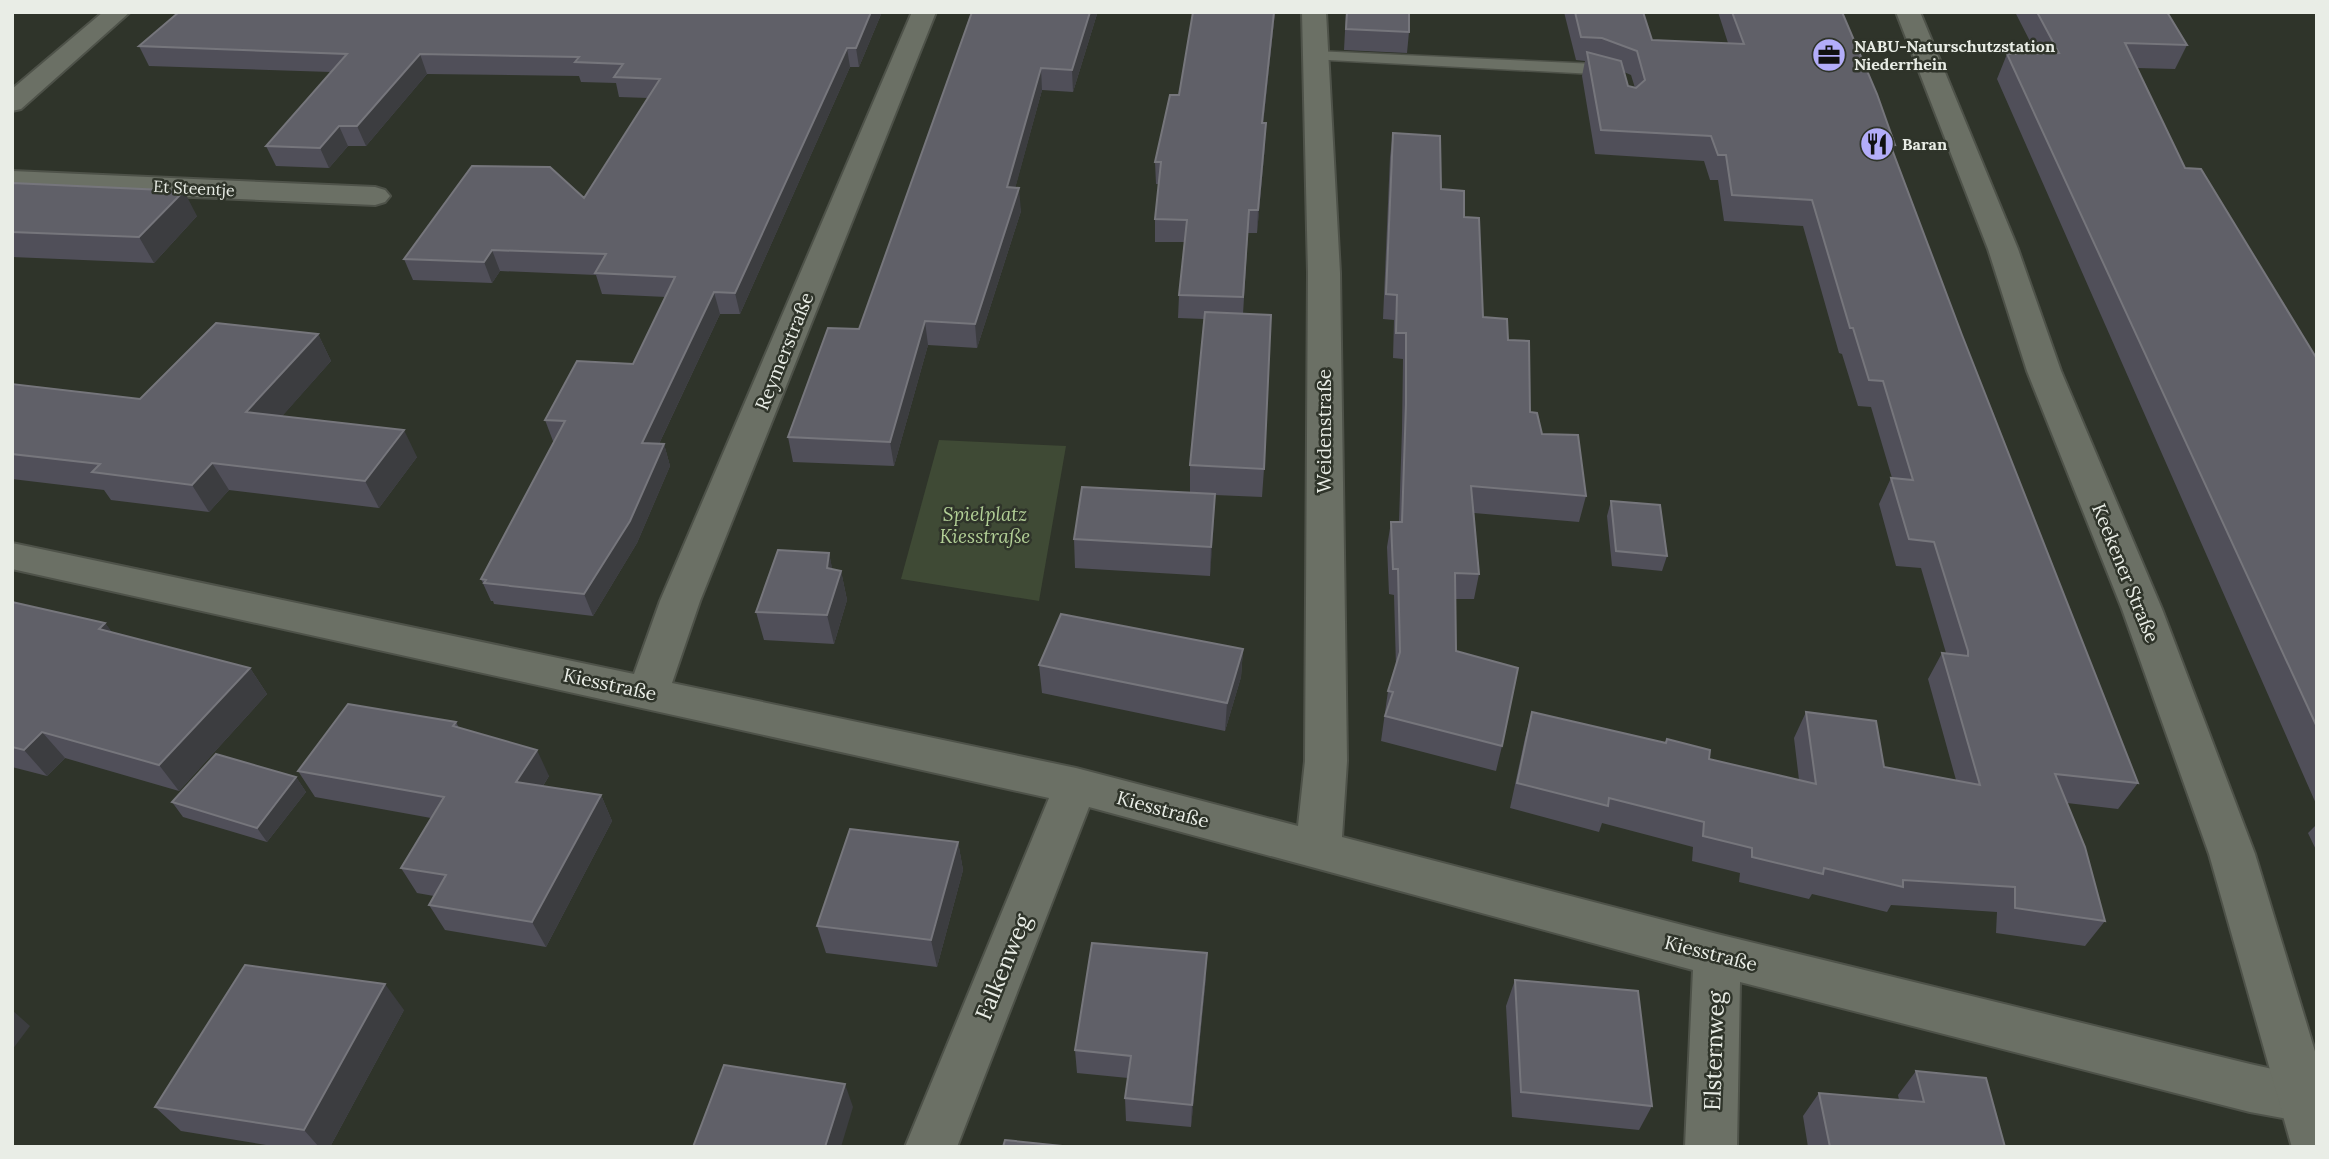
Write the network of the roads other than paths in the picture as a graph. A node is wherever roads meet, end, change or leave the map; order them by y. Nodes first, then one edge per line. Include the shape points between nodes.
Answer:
1 (118, 12) edge
2 (924, 12) edge
3 (1314, 12) edge
4 (1908, 12) edge
5 (1315, 56) junction
6 (1625, 80) edge
7 (12, 103) edge
8 (12, 180) edge
9 (375, 197) dead end
10 (12, 556) edge
11 (648, 692) junction
12 (1076, 786) junction
13 (1318, 850) junction
14 (1717, 955) junction
15 (2305, 1098) junction
16 (2317, 1144) edge
17 (931, 1147) edge
18 (1711, 1147) edge

1 - 7 street
2 - 11 street, Reymerstraße via 680,601
3 - 5 street, Weidenstraße
4 - 15 street, Keekener Straße via 2003,249 2044,371 2142,609 2232,854
5 - 6 lane via 1596,69
5 - 13 street, Weidenstraße via 1324,273 1326,719
8 - 9 street, Et Steentje
10 - 11 street, Kiesstraße
11 - 12 street, Kiesstraße
12 - 13 street, Kiesstraße
12 - 17 street, Falkenweg
13 - 14 street, Kiesstraße
14 - 15 street, Kiesstraße
14 - 18 street, Elsternweg
15 - 16 street, Keekener Straße

